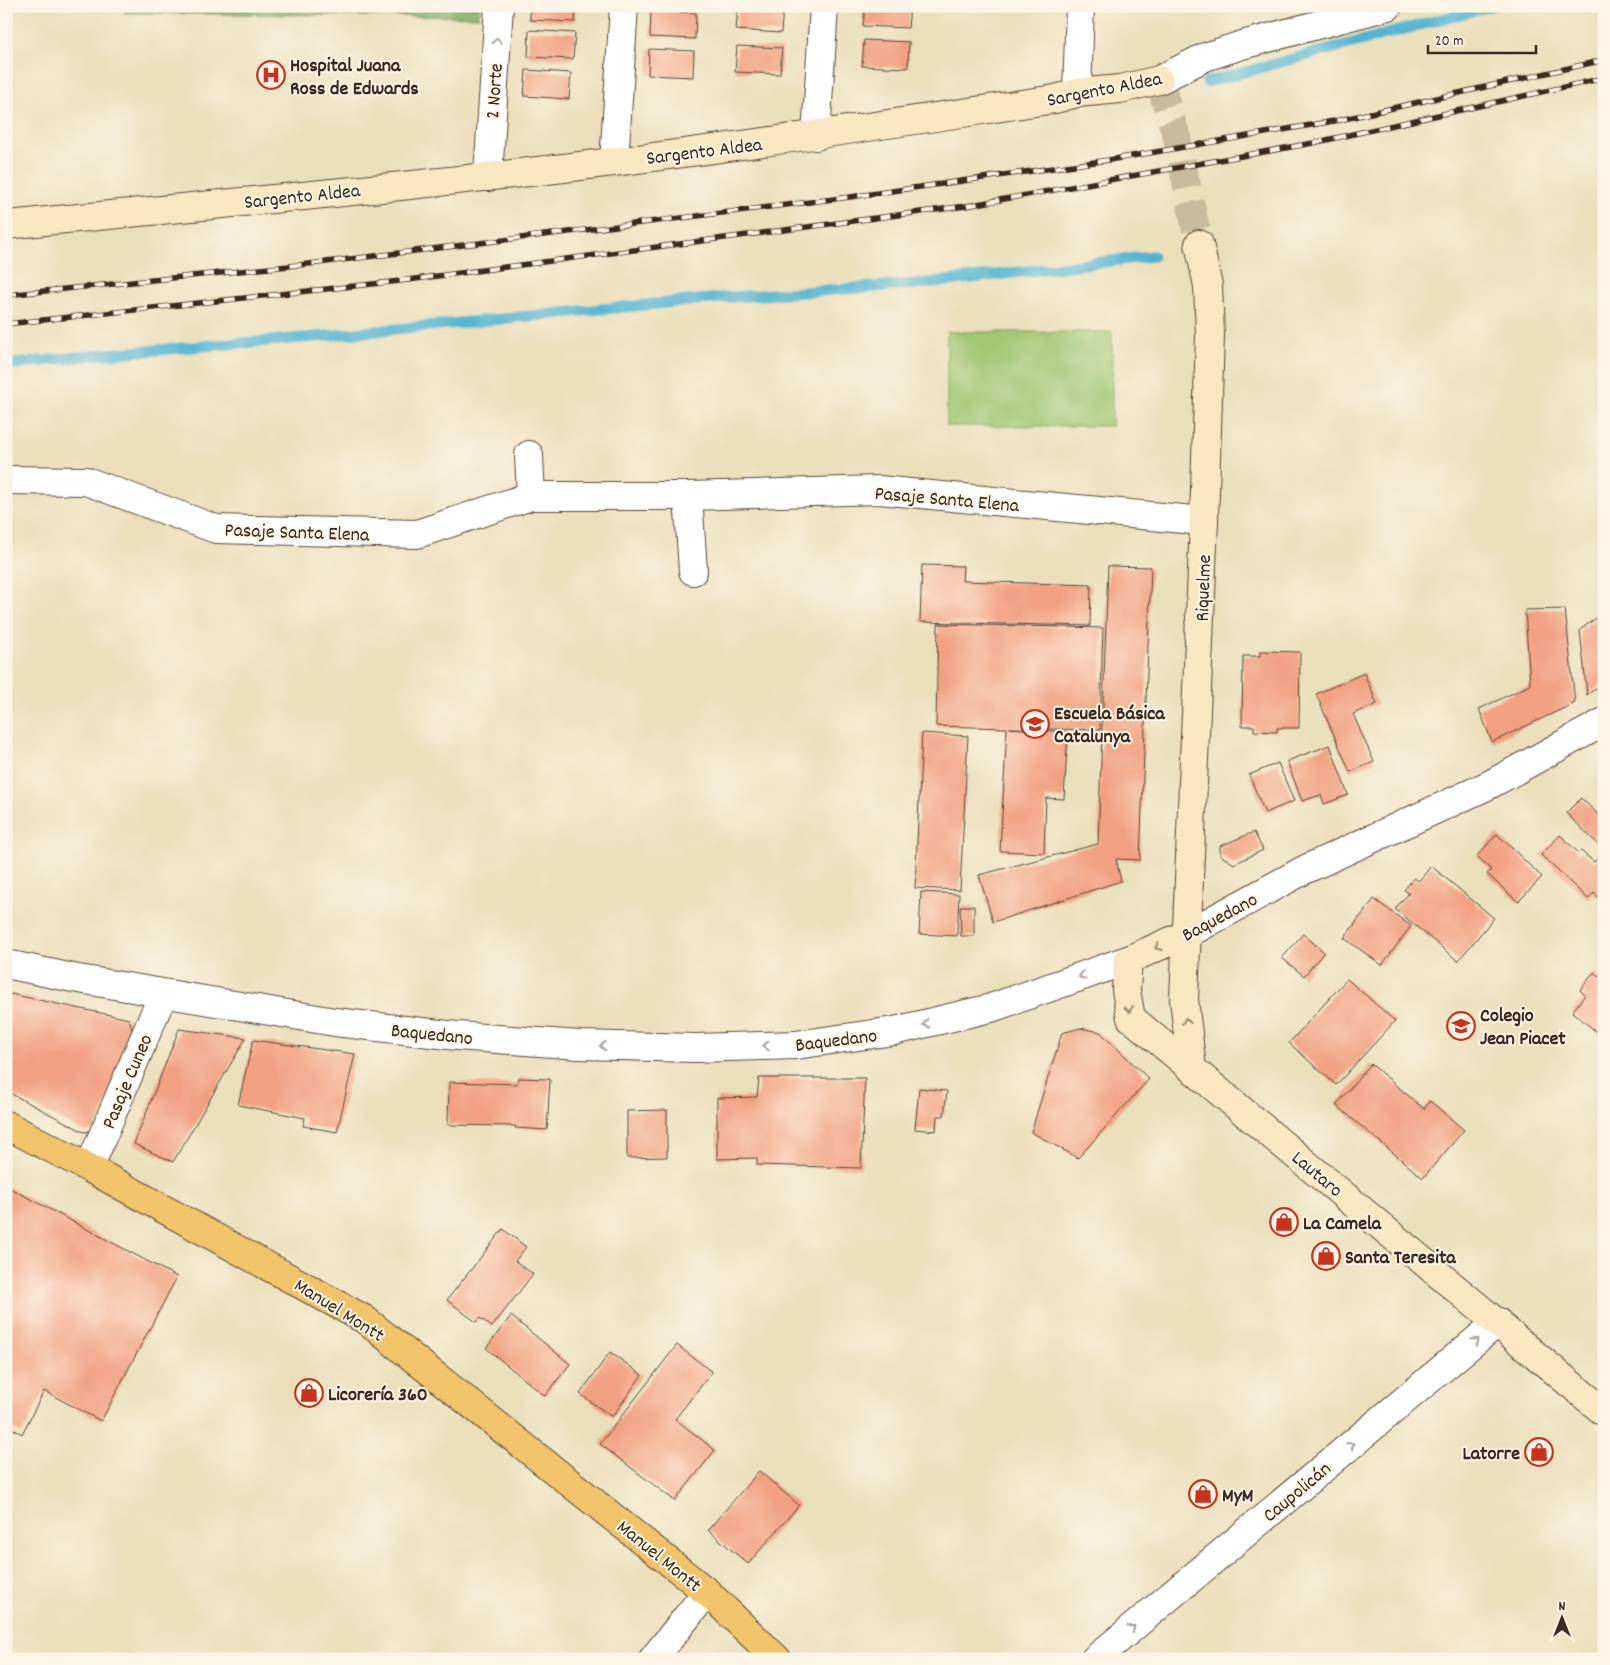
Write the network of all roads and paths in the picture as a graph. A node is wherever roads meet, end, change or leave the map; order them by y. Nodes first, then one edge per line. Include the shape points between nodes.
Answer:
1 (499, 6) edge
2 (624, 6) edge
3 (824, 6) edge
4 (1080, 6) edge
5 (1388, 6) edge
6 (1159, 80) joint
7 (1077, 93) junction
8 (816, 136) junction
9 (614, 162) junction
10 (488, 177) junction
11 (6, 225) edge
12 (1199, 244) tunnel mouth
13 (529, 455) dead end
14 (6, 480) edge
15 (531, 496) junction
16 (688, 496) junction
17 (1204, 521) junction
18 (693, 571) dead end
19 (1604, 722) edge
20 (1187, 934) junction
21 (1128, 960) junction
22 (6, 964) edge
23 (163, 994) junction
24 (1192, 1069) junction
25 (6, 1125) edge
26 (89, 1168) junction
27 (1498, 1322) junction
28 (1604, 1412) edge
29 (707, 1592) junction
30 (653, 1659) edge
31 (777, 1659) edge
32 (1095, 1659) edge

10 -> 1 street, 2 Norte
2 - 9 street
3 - 8 street
4 - 7 street
5 - 6 street, Sargento Aldea via 1242,45 1205,57
6 - 7 main road, Sargento Aldea via 1120,89
7 - 8 main road, Sargento Aldea
8 - 9 main road, Sargento Aldea
9 - 10 main road, Sargento Aldea
10 - 11 main road, Sargento Aldea
12 - 17 main road, Riquelme via 1208,286 1210,335
13 - 15 street
14 - 15 street, Pasaje Santa Elena via 86,482 216,529 418,534
15 - 16 street, Pasaje Santa Elena
16 - 17 street, Pasaje Santa Elena via 880,490
16 - 18 street
17 - 20 main road, Riquelme
19 - 20 street, Baquedano via 1489,785 1304,870
20 -> 21 main road, Baquedano
24 -> 20 main road via 1184,998
21 -> 23 street, Baquedano via 991,1008 894,1031 796,1045 695,1048 579,1045 457,1036 335,1022
21 -> 24 main road, Lautaro via 1126,990 1131,1018
22 - 23 street, Baquedano
23 - 26 street, Pasaje Cuneo
24 - 27 main road, Lautaro
25 - 26 main road, Manuel Montt
26 - 29 main road, Manuel Montt via 364,1319
27 - 28 main road, Lautaro
32 -> 27 street, Caupolicán
29 - 30 street
29 - 31 main road, Manuel Montt

